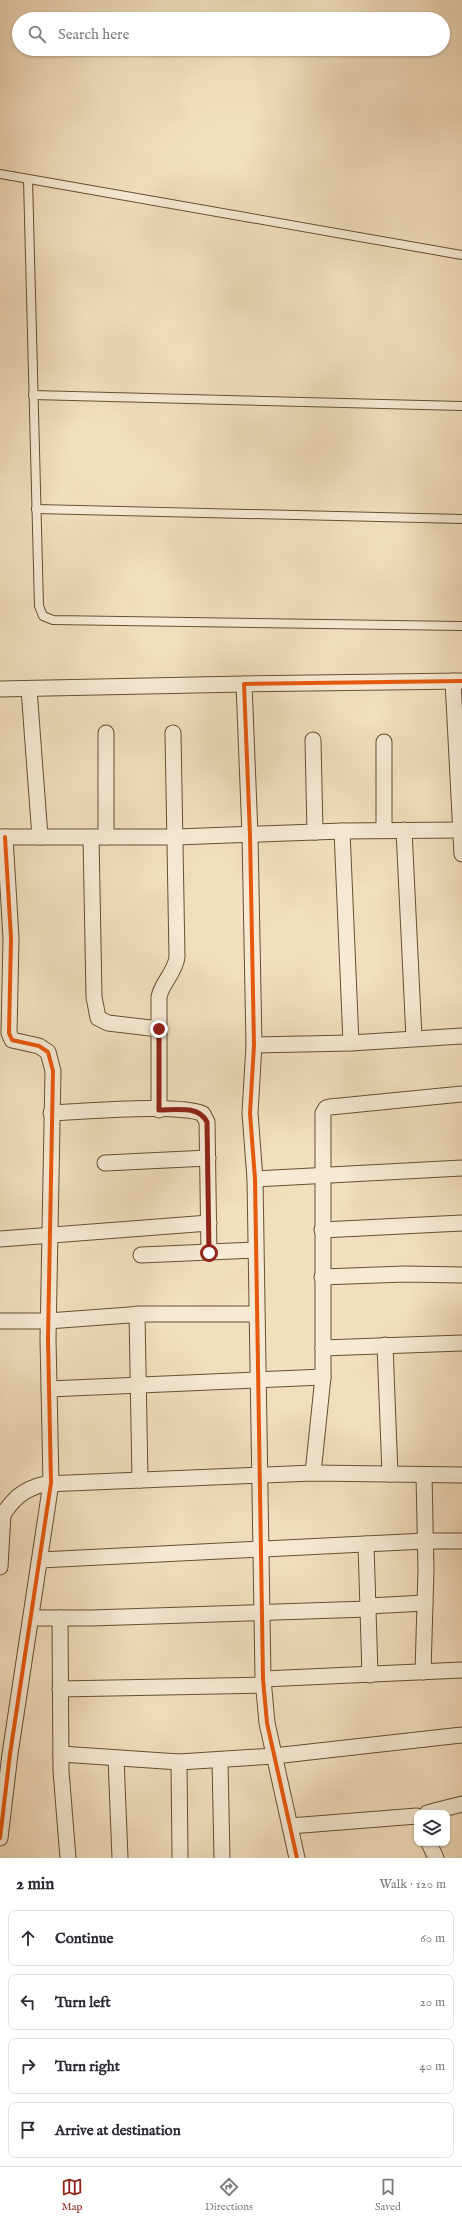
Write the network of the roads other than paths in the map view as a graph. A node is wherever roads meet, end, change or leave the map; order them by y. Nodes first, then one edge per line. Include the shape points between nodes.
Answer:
1 (0, 174) edge
2 (28, 179) junction
3 (462, 255) edge
4 (33, 395) junction
5 (462, 406) edge
6 (36, 509) junction
7 (462, 519) edge
8 (462, 626) edge
9 (458, 681) edge
10 (244, 684) junction
11 (29, 688) junction
12 (0, 689) edge
13 (106, 733) dead end
14 (173, 733) dead end
15 (313, 740) dead end
16 (384, 742) dead end
17 (384, 830) junction
18 (404, 830) junction
19 (461, 830) edge
20 (342, 831) junction
21 (315, 832) junction
22 (250, 835) junction
23 (3, 837) edge
24 (40, 837) junction
25 (91, 837) junction
26 (106, 837) junction
27 (176, 837) junction
28 (462, 854) edge
29 (159, 1029) junction
30 (462, 1036) edge
31 (414, 1038) junction
32 (351, 1043) junction
33 (254, 1045) junction
34 (462, 1094) edge
35 (159, 1110) junction
36 (51, 1113) junction
37 (208, 1158) junction
38 (105, 1163) dead end
39 (462, 1168) edge
40 (322, 1177) junction
41 (255, 1179) junction
42 (209, 1223) junction
43 (462, 1223) edge
44 (322, 1230) junction
45 (49, 1236) junction
46 (0, 1239) edge
47 (256, 1250) junction
48 (209, 1253) junction
49 (141, 1255) dead end
50 (462, 1275) edge
51 (322, 1277) junction
52 (137, 1314) junction
53 (256, 1314) junction
54 (0, 1321) edge
55 (48, 1321) junction
56 (462, 1343) edge
57 (385, 1344) junction
58 (323, 1348) junction
59 (323, 1377) junction
60 (257, 1380) junction
61 (138, 1387) junction
62 (49, 1390) junction
63 (313, 1473) junction
64 (390, 1474) junction
65 (261, 1475) junction
66 (424, 1475) junction
67 (462, 1476) edge
68 (140, 1480) junction
69 (51, 1483) junction
70 (0, 1495) edge
71 (16, 1496) junction
72 (1, 1517) edge
73 (425, 1541) junction
74 (462, 1541) edge
75 (366, 1544) junction
76 (261, 1550) junction
77 (40, 1560) junction
78 (0, 1567) edge
79 (425, 1604) junction
80 (368, 1608) junction
81 (262, 1612) junction
82 (32, 1618) junction
83 (60, 1618) junction
84 (462, 1670) edge
85 (424, 1672) junction
86 (370, 1675) junction
87 (263, 1682) junction
88 (60, 1690) junction
89 (462, 1735) edge
90 (61, 1754) junction
91 (274, 1756) junction
92 (116, 1758) junction
93 (220, 1760) junction
94 (179, 1762) junction
95 (462, 1804) edge
96 (439, 1810) edge
97 (414, 1816) edge
98 (290, 1826) junction
99 (0, 1838) edge
100 (430, 1846) edge
101 (68, 1858) edge
102 (120, 1858) edge
103 (180, 1858) edge
104 (222, 1858) edge
105 (297, 1858) edge
106 (436, 1858) edge

1 - 2 lane
2 - 3 lane
2 - 4 lane
4 - 5 lane
4 - 6 lane
6 - 7 lane
6 - 8 lane via 39,606 43,616 54,620
9 - 10 street
9 - 19 street
10 - 11 street
10 - 22 street
11 - 12 street
11 - 24 street
13 - 26 street
14 - 27 street
15 - 21 street
16 - 17 street
17 - 18 street
17 - 20 street
18 - 19 street
18 - 31 street
19 - 28 street
20 - 21 street
20 - 32 street
21 - 22 street
22 - 27 street
22 - 33 street
23 - 24 street
23 - 36 street via 11,938 9,1033 12,1040 40,1046 48,1052 52,1071
24 - 25 street
25 - 26 street
25 - 29 street via 94,997 98,1018 108,1024
26 - 27 street
27 - 29 street via 177,957 175,968 160,992
29 - 35 street
30 - 31 street
31 - 32 street
32 - 33 street
33 - 41 street via 250,1113
34 - 40 street via 326,1108 323,1113
35 - 36 street
35 - 37 street via 197,1111 203,1114 207,1122
36 - 45 street
37 - 38 street
37 - 42 street
39 - 40 street
40 - 41 street
40 - 44 street
41 - 47 street
42 - 45 street
42 - 48 street
43 - 44 street
44 - 51 street
45 - 46 street
45 - 55 street
47 - 48 street
47 - 53 street
48 - 49 street
50 - 51 street
51 - 58 street
52 - 53 street
52 - 55 street
52 - 61 street
53 - 60 street
54 - 55 street
55 - 62 street
56 - 57 street
57 - 58 street
57 - 64 street
58 - 59 street
59 - 60 street
59 - 63 street
60 - 61 street
60 - 65 street
61 - 62 street
61 - 68 street
62 - 69 street
63 - 64 street
63 - 65 street
64 - 66 street
65 - 68 street
65 - 76 street
66 - 67 street
66 - 73 street
68 - 69 street
69 - 71 street via 32,1487
69 - 77 street
70 - 71 street
71 - 72 street
72 - 78 street
73 - 74 street
73 - 75 street
73 - 79 street
75 - 76 street
75 - 80 street
76 - 77 street
76 - 81 street
77 - 82 street
79 - 80 street
79 - 85 street
80 - 81 street
80 - 86 street
81 - 83 street
81 - 87 street
82 - 83 street
82 - 99 street via 10,1754
83 - 88 street
84 - 85 street
85 - 86 street
86 - 87 street
87 - 88 street
87 - 91 street via 267,1723
88 - 90 street
89 - 91 street
90 - 92 street
90 - 101 street
91 - 93 street
91 - 98 street
92 - 94 street
92 - 102 street
93 - 94 street
93 - 104 street
94 - 103 street
95 - 96 street
97 - 98 street
98 - 105 street
100 - 106 street

